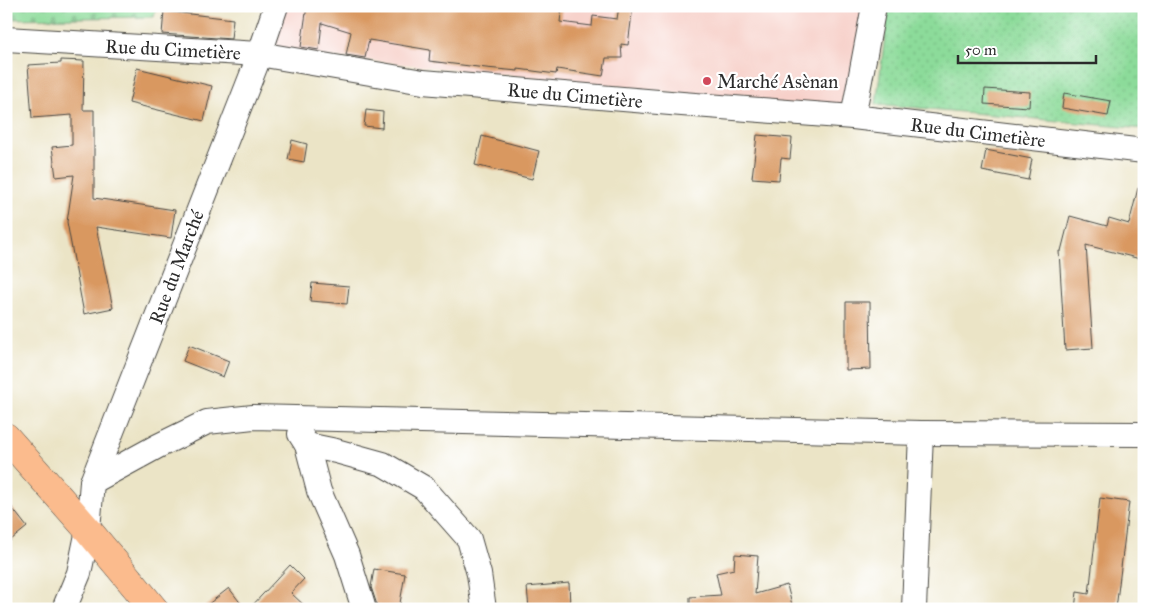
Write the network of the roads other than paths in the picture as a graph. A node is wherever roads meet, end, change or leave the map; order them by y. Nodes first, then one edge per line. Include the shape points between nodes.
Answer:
1 (276, 6) edge
2 (874, 6) edge
3 (6, 39) edge
4 (259, 54) junction
5 (853, 117) junction
6 (1144, 150) edge
7 (290, 417) junction
8 (920, 433) junction
9 (1144, 434) edge
10 (6, 437) edge
11 (307, 445) junction
12 (92, 482) junction
13 (88, 530) junction
14 (64, 609) edge
15 (154, 609) edge
16 (363, 609) edge
17 (484, 609) edge
18 (914, 609) edge

1 - 4 street, Rue du Marché
2 - 5 street
3 - 4 street, Rue du Cimetière
4 - 5 street, Rue du Cimetière via 423,82
4 - 12 street, Rue du Marché
5 - 6 street, Rue du Cimetière
7 - 8 street
7 - 11 street
7 - 12 street via 207,422
8 - 9 street
8 - 18 street
10 - 13 main road
11 - 16 street via 319,491 347,555
11 - 17 street via 383,464 424,488 469,539
12 - 13 street, Rue du Marché
13 - 14 street, Rue du Marché via 79,573
13 - 15 main road

